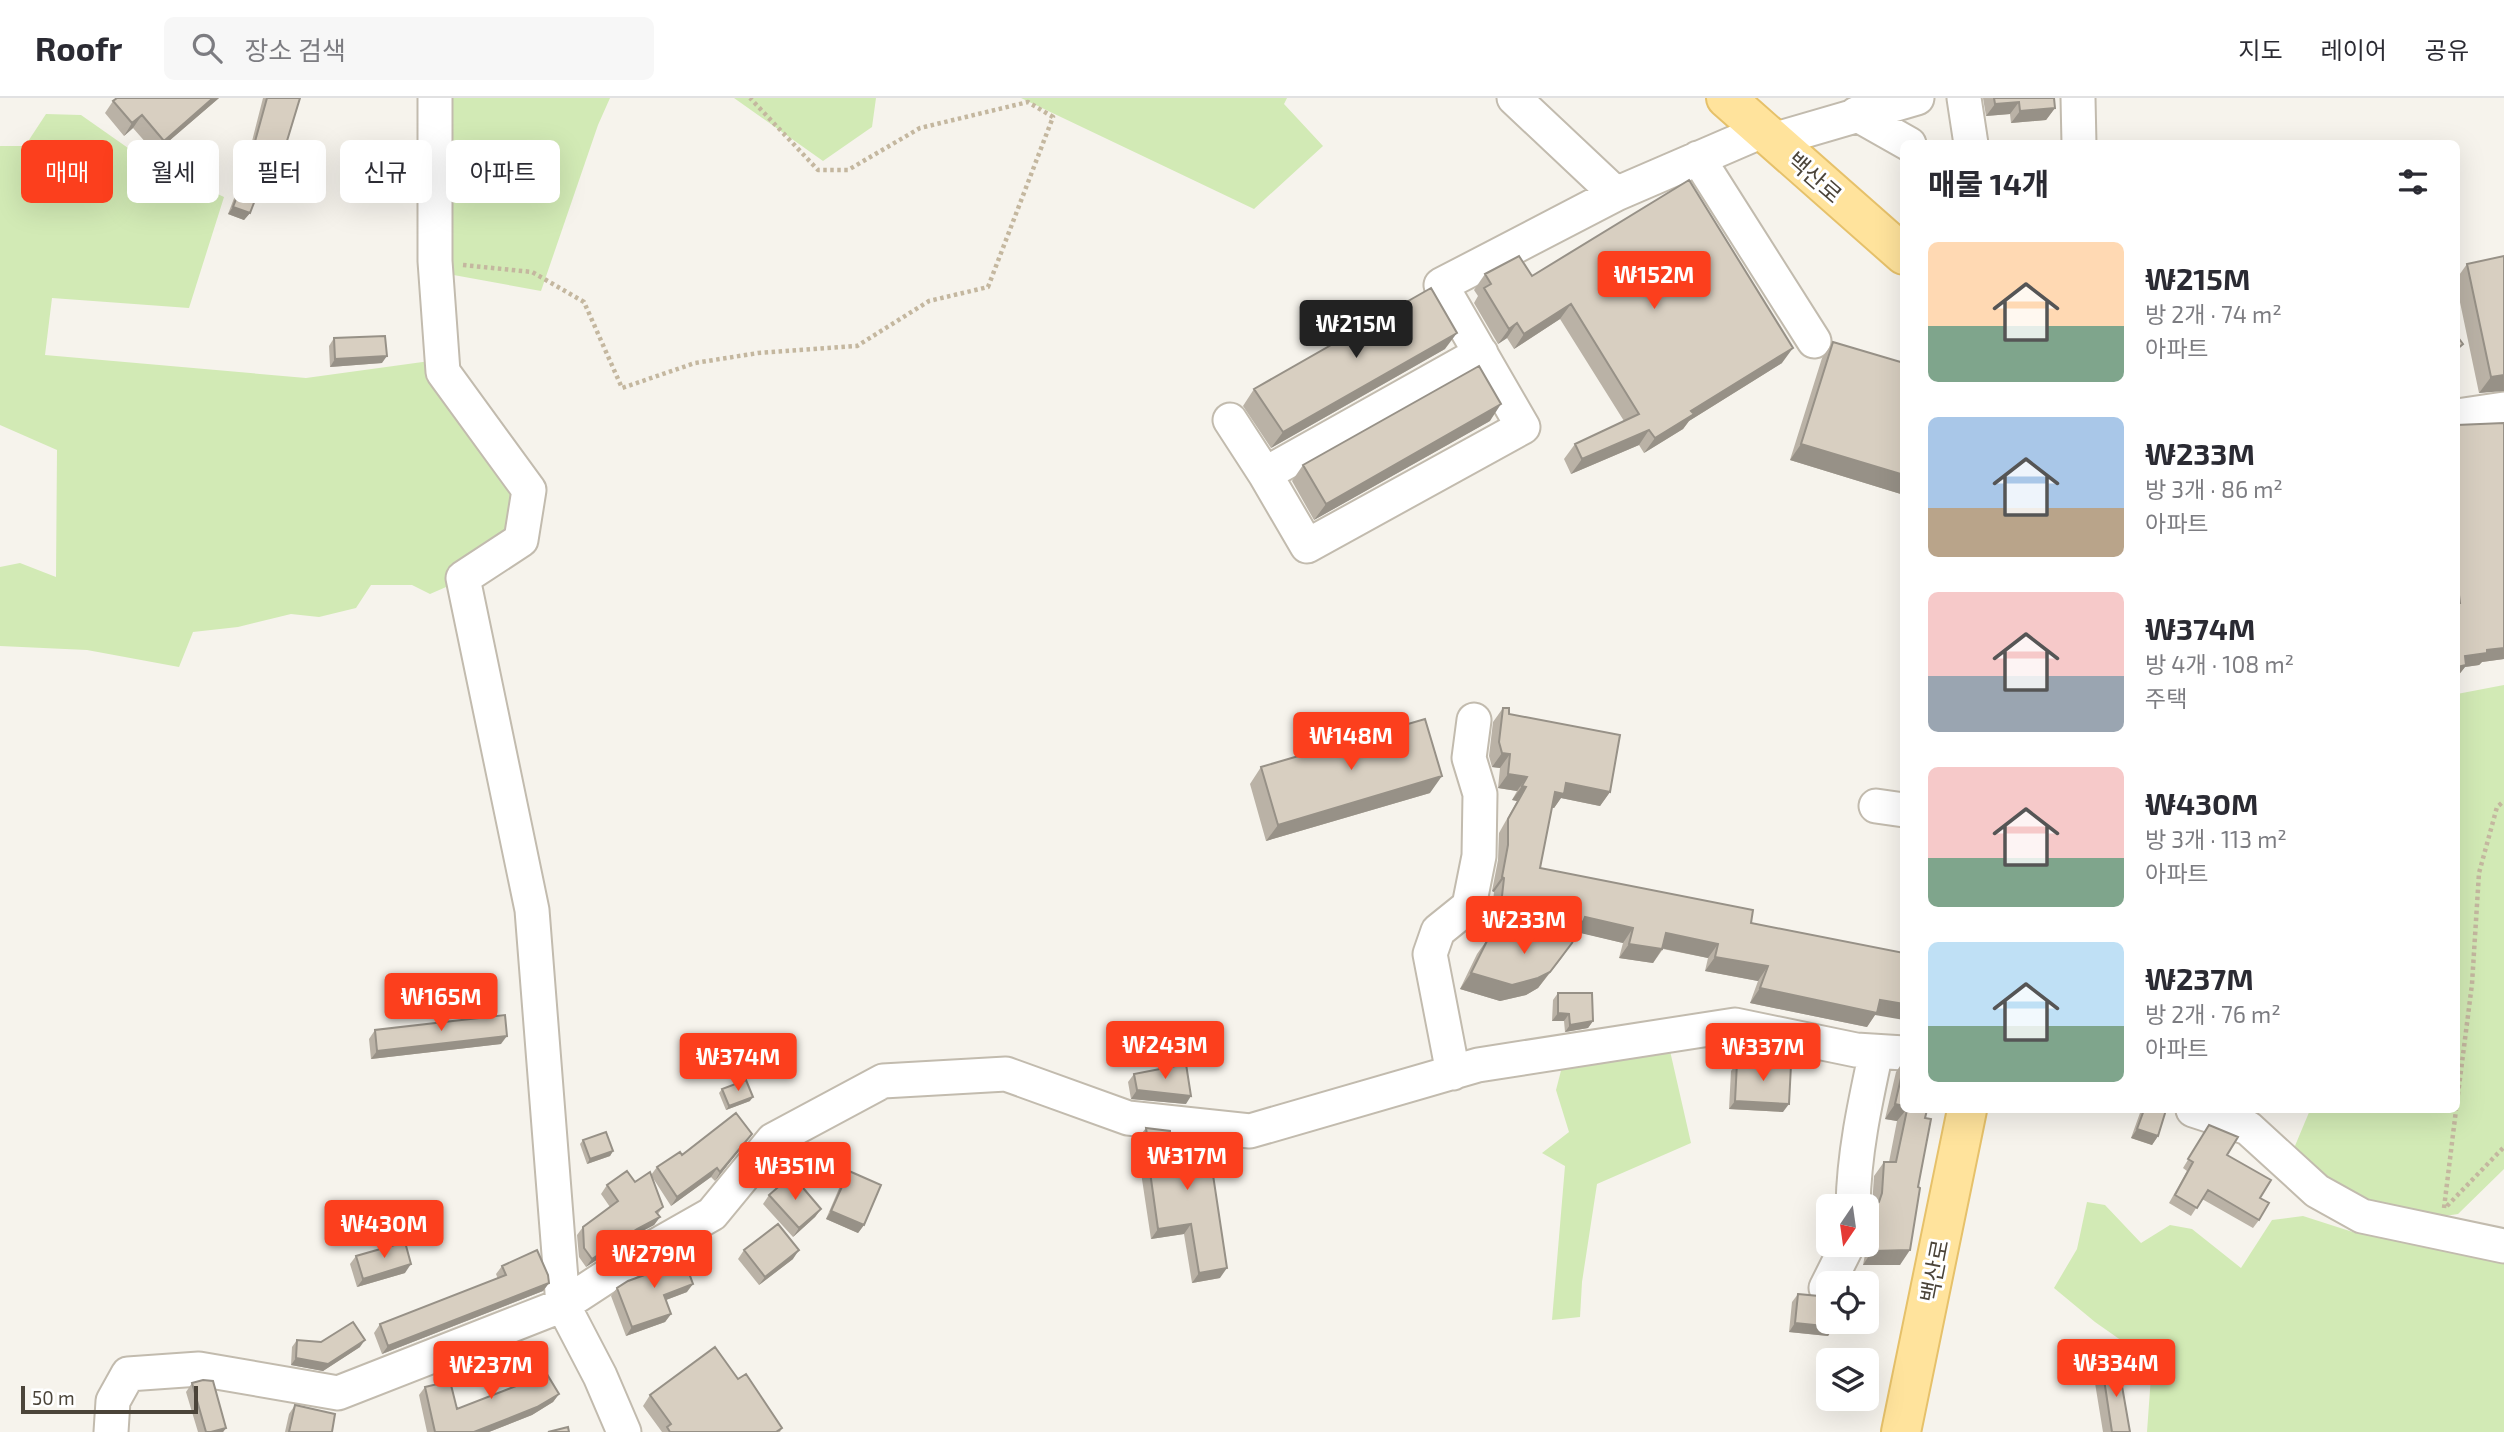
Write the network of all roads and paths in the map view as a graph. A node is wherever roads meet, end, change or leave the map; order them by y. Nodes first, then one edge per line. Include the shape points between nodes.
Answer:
1 (435, 98) edge
2 (750, 98) edge
3 (1514, 98) edge
4 (1726, 98) edge
5 (1917, 98) edge
6 (1964, 98) edge
7 (2078, 98) edge
8 (1856, 114) junction
9 (1768, 135) junction
10 (1902, 140) edge
11 (1970, 140) edge
12 (2079, 140) edge
13 (1698, 158) junction
14 (1616, 194) junction
15 (1900, 251) edge
16 (435, 261) junction
17 (1814, 341) dead end
18 (1481, 353) junction
19 (2504, 409) edge
20 (2460, 416) edge
21 (1230, 420) dead end
22 (1265, 474) junction
23 (1474, 720) dead end
24 (2504, 801) edge
25 (1890, 1053) edge
26 (1453, 1073) junction
27 (2460, 1078) edge
28 (1965, 1113) edge
29 (2202, 1113) edge
30 (2456, 1113) edge
31 (2504, 1147) edge
32 (1854, 1194) edge
33 (2504, 1246) edge
34 (563, 1305) junction
35 (110, 1432) edge
36 (624, 1432) edge
37 (1901, 1432) edge

1 - 16 street
2 - 16 path via 818,170 848,170 920,128 1028,102 1053,117 988,287 929,301 856,346 695,363 622,388 584,302 532,272
3 - 14 street
4 - 9 main road, 백산로
5 - 8 street
6 - 11 street
7 - 12 street
8 - 9 street
8 - 10 street
9 - 13 street
9 - 15 main road, 백산로
13 - 14 street
13 - 17 street
14 - 18 street via 1441,285
16 - 34 street via 443,372 529,490 520,540 463,578 532,910
18 - 22 street
18 - 22 street via 1524,427 1307,547
19 - 20 street
21 - 22 street
23 - 26 street via 1469,758 1480,794 1479,856 1469,906 1438,931 1430,954
24 - 27 path via 2497,807 2479,873
25 - 26 street via 1735,1026 1478,1065
25 - 32 street via 1857,1150
26 - 34 street via 1250,1131 1128,1118 1006,1074 883,1081 773,1140 712,1214
28 - 37 main road, 백산로
29 - 33 street via 2248,1128 2317,1191 2362,1216
30 - 31 path via 2444,1210
34 - 35 street via 338,1393 199,1369 128,1374 113,1401
34 - 36 street

